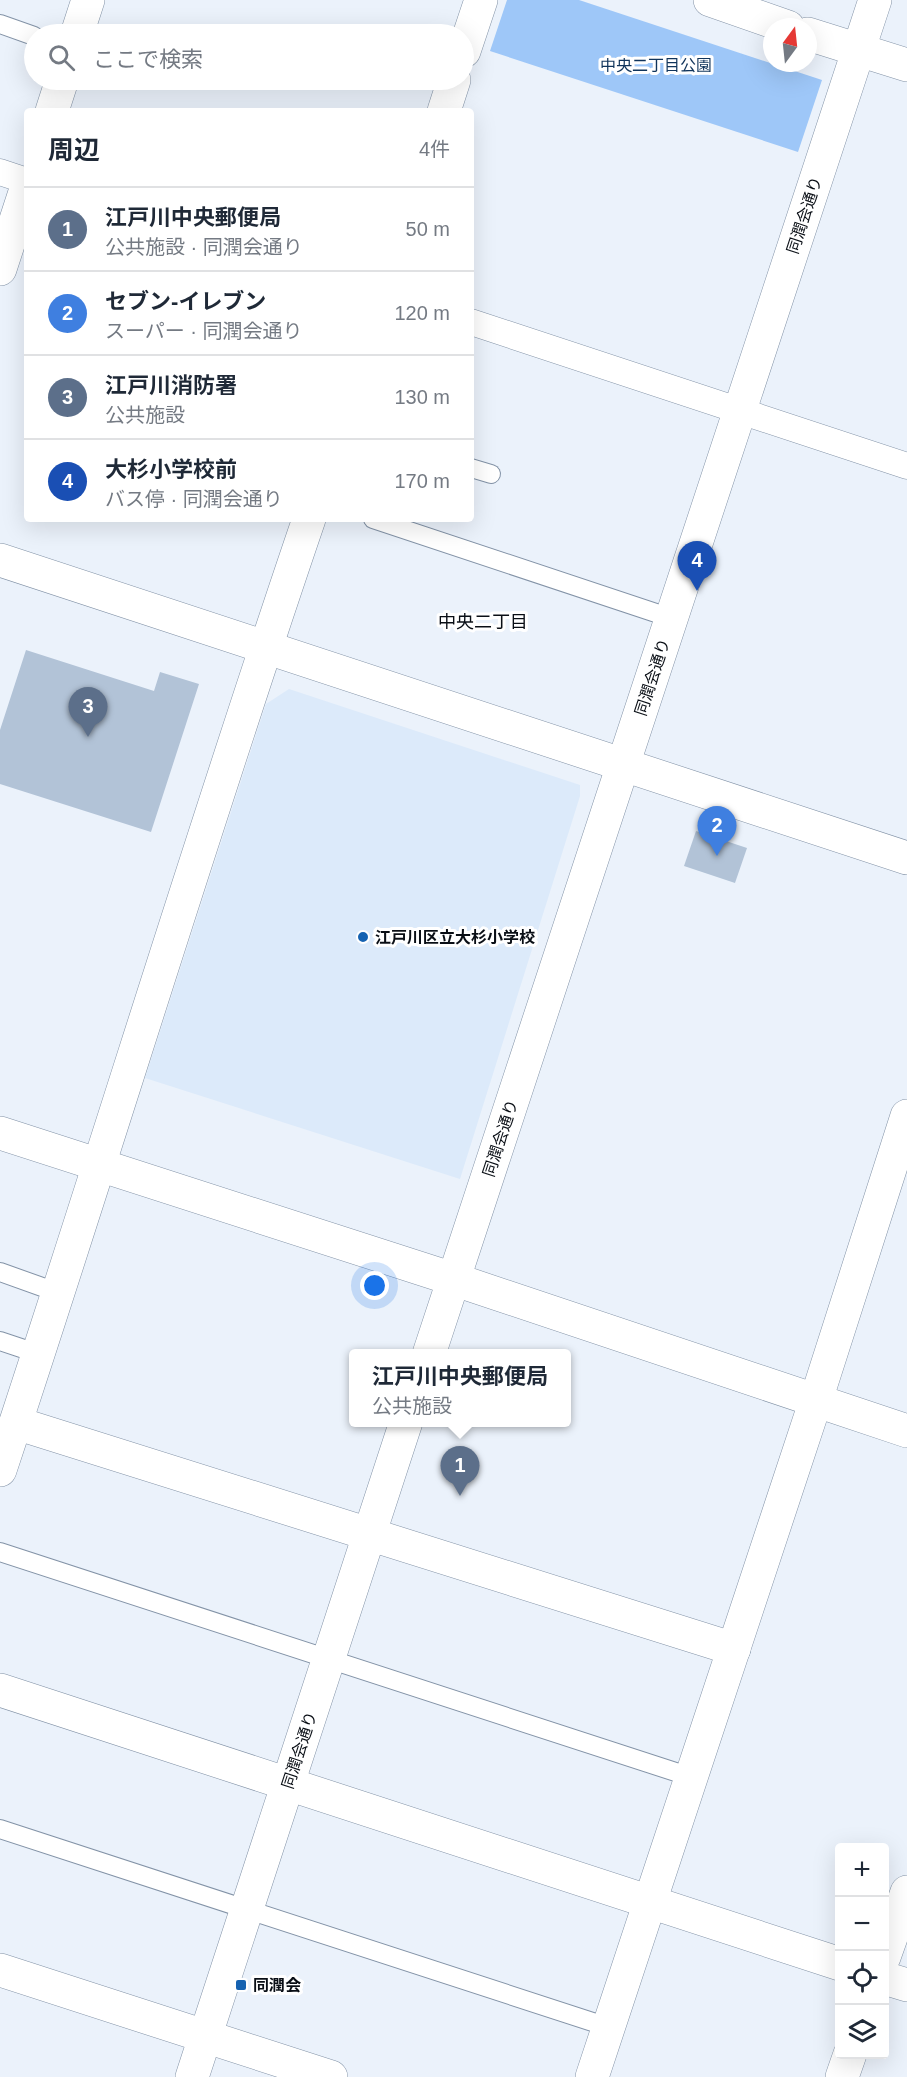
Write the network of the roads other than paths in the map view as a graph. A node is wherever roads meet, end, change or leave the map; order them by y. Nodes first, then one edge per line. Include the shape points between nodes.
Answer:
1 (88, 0) edge
2 (480, 0) edge
3 (710, 0) edge
4 (875, 0) edge
5 (763, 18) edge
6 (0, 24) edge
7 (80, 24) edge
8 (472, 24) edge
9 (24, 32) edge
10 (817, 37) edge
11 (859, 50) junction
12 (907, 65) edge
13 (59, 90) edge
14 (451, 90) edge
15 (53, 108) edge
16 (445, 108) edge
17 (0, 172) edge
18 (24, 180) edge
19 (24, 195) edge
20 (0, 269) edge
21 (474, 323) edge
22 (739, 411) junction
23 (907, 466) edge
24 (474, 469) edge
25 (491, 474) dead end
26 (308, 522) edge
27 (382, 522) edge
28 (0, 560) edge
29 (671, 618) junction
30 (264, 647) junction
31 (623, 764) junction
32 (907, 858) edge
33 (907, 1116) edge
34 (0, 1133) edge
35 (101, 1166) junction
36 (0, 1272) edge
37 (453, 1279) junction
38 (59, 1293) junction
39 (0, 1341) edge
40 (430, 1349) edge
41 (39, 1354) junction
42 (816, 1400) junction
43 (16, 1424) junction
44 (404, 1427) edge
45 (907, 1431) edge
46 (0, 1470) edge
47 (370, 1535) junction
48 (0, 1552) edge
49 (734, 1649) junction
50 (329, 1659) junction
51 (0, 1690) edge
52 (692, 1777) junction
53 (288, 1783) junction
54 (0, 1829) edge
55 (907, 1892) edge
56 (650, 1903) junction
57 (246, 1909) junction
58 (887, 1951) edge
59 (835, 1962) edge
60 (0, 1970) edge
61 (889, 1979) edge
62 (907, 1985) edge
63 (608, 2027) junction
64 (205, 2036) junction
65 (849, 2059) edge
66 (192, 2077) edge
67 (331, 2077) edge
68 (592, 2077) edge
69 (842, 2077) edge

1 - 7 street
2 - 8 street
3 - 5 street
4 - 11 street, 同潤会通り
6 - 9 lane
10 - 11 street
11 - 12 street
11 - 22 street, 同潤会通り
13 - 15 street
14 - 16 street
17 - 18 street
19 - 20 street
21 - 22 street
22 - 23 street
22 - 29 street, 同潤会通り
24 - 25 lane
26 - 30 street
27 - 29 lane
28 - 30 street
29 - 31 street, 同潤会通り
30 - 31 street
30 - 35 street
31 - 32 street
31 - 37 street, 同潤会通り
33 - 42 street
34 - 35 street
35 - 37 street
35 - 38 street
36 - 38 lane
37 - 40 street, 同潤会通り
37 - 42 street
38 - 41 street
39 - 41 lane
41 - 43 street
42 - 45 street
42 - 49 street
43 - 46 street
43 - 47 street
44 - 47 street, 同潤会通り
47 - 49 street
47 - 50 street, 同潤会通り
48 - 50 lane
49 - 52 street
50 - 52 lane
50 - 53 street, 同潤会通り
51 - 53 street
52 - 56 street
53 - 56 street
53 - 57 street, 同潤会通り
54 - 57 lane
55 - 58 street
56 - 59 street
56 - 63 street
57 - 63 lane
57 - 64 street, 同潤会通り
60 - 64 street
61 - 62 street
63 - 68 street
64 - 66 street, 同潤会通り
64 - 67 street
65 - 69 street

